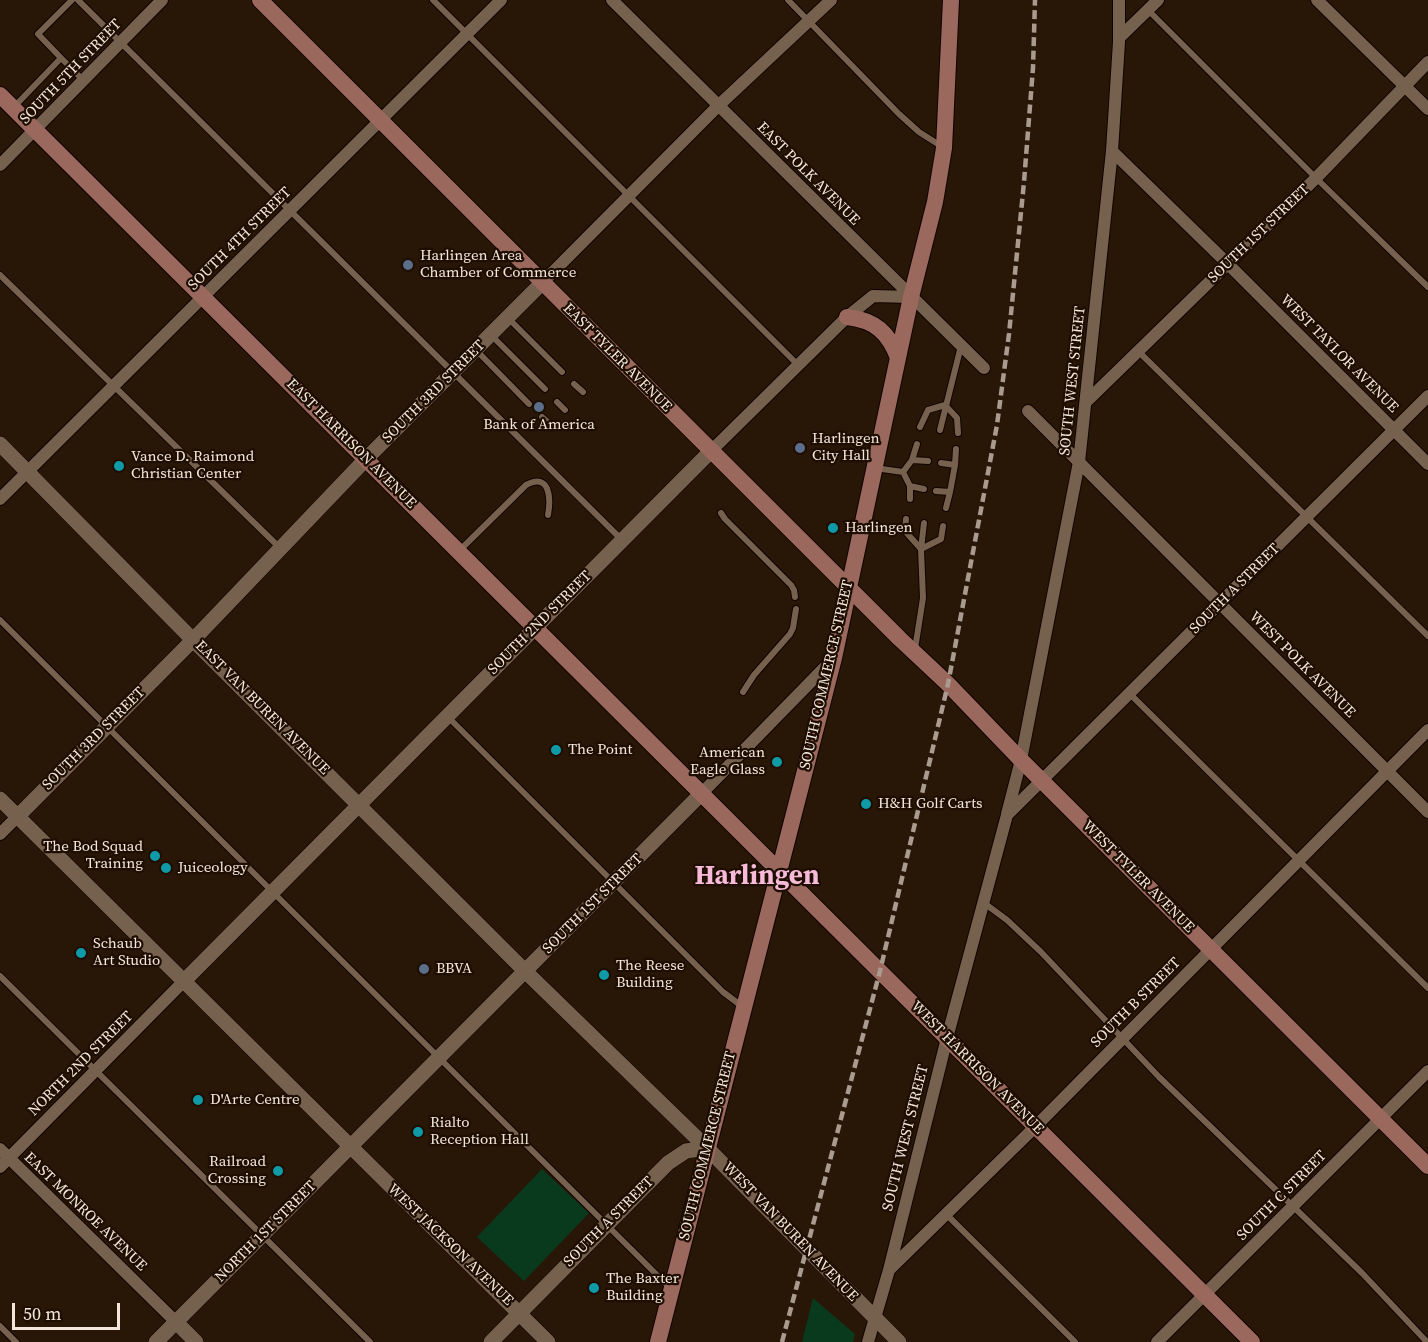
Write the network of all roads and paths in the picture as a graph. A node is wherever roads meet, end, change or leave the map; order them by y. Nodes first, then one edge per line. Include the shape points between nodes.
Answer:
1 (72, 0) edge
2 (78, 0) edge
3 (162, 0) edge
4 (260, 0) edge
5 (433, 0) edge
6 (501, 0) edge
7 (612, 0) edge
8 (788, 0) edge
9 (831, 0) edge
10 (951, 0) edge
11 (1119, 0) edge
12 (1158, 0) edge
13 (1317, 0) edge
14 (1148, 10) junction
15 (810, 22) junction
16 (467, 34) junction
17 (1119, 38) junction
18 (120, 43) junction
19 (61, 58) junction
20 (1428, 62) edge
21 (84, 81) junction
22 (1405, 86) junction
23 (0, 95) edge
24 (718, 105) junction
25 (13, 108) junction
26 (1428, 109) edge
27 (381, 119) junction
28 (35, 131) junction
29 (945, 148) junction
30 (1112, 151) junction
31 (0, 165) edge
32 (1316, 178) junction
33 (629, 196) junction
34 (290, 210) junction
35 (1228, 264) junction
36 (0, 275) edge
37 (542, 283) junction
38 (1428, 287) edge
39 (203, 297) junction
40 (911, 297) junction
41 (508, 317) junction
42 (847, 317) junction
43 (491, 334) junction
44 (961, 345) junction
45 (475, 350) junction
46 (1138, 351) junction
47 (899, 359) junction
48 (799, 365) junction
49 (984, 368) dead end
50 (453, 372) junction
51 (562, 372) dead end
52 (574, 384) dead end
53 (114, 386) junction
54 (545, 389) dead end
55 (583, 392) dead end
56 (1428, 396) edge
57 (557, 402) dead end
58 (1086, 402) junction
59 (529, 404) dead end
60 (945, 405) junction
61 (566, 410) dead end
62 (1028, 411) dead end
63 (542, 417) dead end
64 (551, 426) dead end
65 (920, 427) dead end
66 (940, 430) dead end
67 (1394, 430) junction
68 (958, 434) dead end
69 (0, 444) edge
70 (917, 444) dead end
71 (956, 449) dead end
72 (711, 451) junction
73 (366, 459) junction
74 (912, 460) junction
75 (928, 462) dead end
76 (1079, 462) junction
77 (941, 463) dead end
78 (1428, 464) edge
79 (955, 465) junction
80 (875, 467) junction
81 (28, 471) junction
82 (903, 472) junction
83 (910, 486) junction
84 (924, 489) dead end
85 (936, 491) dead end
86 (950, 492) junction
87 (0, 499) edge
88 (910, 499) dead end
89 (946, 508) dead end
90 (722, 513) dead end
91 (548, 514) dead end
92 (1307, 517) junction
93 (906, 519) dead end
94 (924, 523) dead end
95 (943, 526) dead end
96 (622, 540) junction
97 (279, 547) junction
98 (921, 549) junction
99 (459, 552) junction
100 (849, 588) junction
101 (795, 597) dead end
102 (1220, 604) junction
103 (796, 609) dead end
104 (0, 620) edge
105 (536, 627) junction
106 (1428, 636) edge
107 (193, 640) junction
108 (914, 652) junction
109 (834, 658) junction
110 (743, 692) dead end
111 (1130, 694) junction
112 (447, 715) junction
113 (107, 727) junction
114 (1428, 730) edge
115 (1021, 760) junction
116 (1387, 771) junction
117 (1042, 781) junction
118 (702, 793) junction
119 (0, 799) edge
120 (359, 804) junction
121 (1428, 812) edge
122 (1007, 815) junction
123 (18, 816) junction
124 (0, 834) edge
125 (1299, 860) junction
126 (779, 871) junction
127 (614, 883) junction
128 (272, 891) junction
129 (983, 903) junction
130 (1210, 949) junction
131 (526, 972) junction
132 (0, 976) edge
133 (184, 981) junction
134 (1428, 988) edge
135 (744, 1008) junction
136 (947, 1038) junction
137 (1122, 1038) junction
138 (440, 1058) junction
139 (96, 1070) junction
140 (1428, 1071) edge
141 (1381, 1119) junction
142 (1035, 1126) junction
143 (350, 1148) junction
144 (707, 1148) junction
145 (3, 1158) edge
146 (1428, 1166) edge
147 (1292, 1207) junction
148 (946, 1214) junction
149 (606, 1224) junction
150 (262, 1236) junction
151 (889, 1270) junction
152 (672, 1290) junction
153 (1205, 1295) junction
154 (520, 1313) junction
155 (874, 1318) junction
156 (176, 1322) junction
157 (0, 1326) edge
158 (16, 1342) edge
159 (156, 1342) edge
160 (195, 1342) edge
161 (370, 1342) edge
162 (491, 1342) edge
163 (548, 1342) edge
164 (658, 1342) edge
165 (868, 1342) edge
166 (899, 1342) edge
167 (1075, 1342) edge
168 (1157, 1342) edge
169 (1252, 1342) edge
170 (1427, 1342) edge

1 - 19 lane via 38,34
2 - 18 lane
3 - 18 street, SOUTH 5TH STREET
4 - 27 main road, EAST TYLER AVENUE
5 - 16 lane
6 - 16 street, SOUTH 4TH STREET
7 - 24 street, EAST POLK AVENUE
8 - 15 lane
9 - 15 street, SOUTH 3RD STREET
10 - 29 main road, SOUTH COMMERCE STREET
11 - 17 street, SOUTH WEST STREET
12 - 14 street
13 - 22 street
14 - 17 street
14 - 32 lane
15 - 24 street, SOUTH 3RD STREET
15 - 29 lane via 919,132
16 - 27 street, SOUTH 4TH STREET
16 - 33 lane
17 - 30 street, SOUTH WEST STREET
18 - 21 street, SOUTH 5TH STREET
18 - 34 lane
19 - 21 lane
19 - 25 lane
20 - 22 street, SOUTH 1ST STREET
21 - 28 street, SOUTH 5TH STREET
22 - 26 street
22 - 32 street, SOUTH 1ST STREET
23 - 25 main road, EAST HARRISON AVENUE
24 - 33 street, SOUTH 3RD STREET
24 - 40 street, EAST POLK AVENUE
25 - 28 main road, EAST HARRISON AVENUE
27 - 34 street, SOUTH 4TH STREET
27 - 37 main road, EAST TYLER AVENUE
28 - 31 street, SOUTH 5TH STREET
28 - 39 main road, EAST HARRISON AVENUE
29 - 40 main road, SOUTH COMMERCE STREET
30 - 35 street, WEST TAYLOR AVENUE
30 - 58 street, SOUTH WEST STREET
32 - 35 street, SOUTH 1ST STREET
32 - 38 lane
33 - 37 street, SOUTH 3RD STREET
33 - 48 lane
34 - 39 street, SOUTH 4TH STREET
34 - 50 lane
35 - 46 street, SOUTH 1ST STREET
35 - 67 street, WEST TAYLOR AVENUE
36 - 53 lane
37 - 41 street, SOUTH 3RD STREET
37 - 72 main road, EAST TYLER AVENUE
39 - 53 street, SOUTH 4TH STREET
39 - 73 main road, EAST HARRISON AVENUE
40 - 42 street, SOUTH 2ND STREET via 873,296
40 - 44 street, EAST POLK AVENUE
40 - 47 main road, SOUTH COMMERCE STREET
41 - 43 street, SOUTH 3RD STREET
41 - 51 lane
42 - 47 main road via 862,319 880,329 892,342
42 - 48 street, SOUTH 2ND STREET
43 - 45 street, SOUTH 3RD STREET
43 - 54 lane
44 - 49 street, EAST POLK AVENUE
44 - 60 lane
45 - 50 street, SOUTH 3RD STREET
45 - 59 lane
46 - 58 street, SOUTH 1ST STREET
46 - 92 lane
47 - 80 main road, SOUTH COMMERCE STREET
48 - 72 street, SOUTH 2ND STREET
50 - 73 street, SOUTH 3RD STREET
50 - 96 lane
52 - 55 lane
53 - 81 street, SOUTH 4TH STREET
53 - 97 lane
56 - 67 street, SOUTH A STREET
57 - 61 lane
58 - 76 street, SOUTH WEST STREET
60 - 65 lane via 928,410
60 - 66 lane
60 - 68 lane via 957,418
62 - 76 street, WEST POLK AVENUE
63 - 64 lane
67 - 78 street, WEST TAYLOR AVENUE
67 - 92 street, SOUTH A STREET
69 - 81 street, EAST VAN BUREN AVENUE
70 - 74 lane
71 - 79 lane
72 - 96 street, SOUTH 2ND STREET
72 - 100 main road, EAST TYLER AVENUE
73 - 97 street, SOUTH 3RD STREET
73 - 99 main road, EAST HARRISON AVENUE
74 - 75 lane
74 - 82 lane
76 - 102 street, WEST POLK AVENUE
76 - 115 street, SOUTH WEST STREET
77 - 79 lane
79 - 86 lane
80 - 82 lane
80 - 100 main road, SOUTH COMMERCE STREET
81 - 87 street, SOUTH 4TH STREET
81 - 107 street, EAST VAN BUREN AVENUE
82 - 83 lane
83 - 84 lane
83 - 88 lane
85 - 86 lane
86 - 89 lane
90 - 101 lane via 791,585
91 - 99 lane via 549,493 541,483 533,482
92 - 102 street, SOUTH A STREET
92 - 106 lane
93 - 98 lane via 905,531
94 - 98 lane
95 - 98 lane via 941,539
96 - 105 street, SOUTH 2ND STREET
97 - 107 street, SOUTH 3RD STREET
98 - 108 lane via 923,598
99 - 105 main road, EAST HARRISON AVENUE
100 - 108 main road, WEST TYLER AVENUE
100 - 109 main road, SOUTH COMMERCE STREET
102 - 111 street, SOUTH A STREET
102 - 116 street, WEST POLK AVENUE
103 - 110 lane via 793,628
104 - 113 lane
105 - 112 street, SOUTH 2ND STREET
105 - 118 main road, EAST HARRISON AVENUE
107 - 113 street, SOUTH 3RD STREET
107 - 120 street, EAST VAN BUREN AVENUE
108 - 115 main road, WEST TYLER AVENUE
109 - 118 street, SOUTH 1ST STREET
109 - 126 main road, SOUTH COMMERCE STREET
111 - 117 street, SOUTH A STREET
111 - 125 lane
112 - 120 street, SOUTH 2ND STREET
112 - 127 lane
113 - 123 street, SOUTH 3RD STREET
113 - 128 lane
114 - 116 street, SOUTH B STREET
115 - 117 main road, WEST TYLER AVENUE
115 - 122 street, SOUTH WEST STREET
116 - 121 street, WEST POLK AVENUE
116 - 125 street, SOUTH B STREET
117 - 122 street
117 - 130 main road, WEST TYLER AVENUE
118 - 126 main road, WEST HARRISON AVENUE
118 - 127 street, SOUTH 1ST STREET
119 - 123 street, WEST JACKSON AVENUE
120 - 128 street, SOUTH 2ND STREET
120 - 131 street, EAST VAN BUREN AVENUE
122 - 129 street, SOUTH WEST STREET
123 - 124 street
123 - 133 street, WEST JACKSON AVENUE
125 - 130 street, SOUTH B STREET
125 - 134 lane
126 - 135 main road, SOUTH COMMERCE STREET
126 - 136 main road, WEST HARRISON AVENUE
127 - 131 street, SOUTH 1ST STREET
127 - 135 lane via 723,992
128 - 133 street, SOUTH 2ND STREET
128 - 138 lane
129 - 136 street, SOUTH WEST STREET
129 - 137 lane via 1041,951
130 - 137 street, SOUTH B STREET
130 - 141 main road, WEST TYLER AVENUE
131 - 138 street, SOUTH 1ST STREET
131 - 144 street, WEST VAN BUREN AVENUE
132 - 139 lane
133 - 139 street, NORTH 2ND STREET
133 - 143 street, WEST JACKSON AVENUE
135 - 144 main road, SOUTH COMMERCE STREET
136 - 142 main road, WEST HARRISON AVENUE
136 - 151 street, SOUTH WEST STREET
137 - 142 street, SOUTH B STREET
137 - 147 lane
138 - 143 street, SOUTH 1ST STREET
138 - 149 lane
139 - 145 street, NORTH 2ND STREET
139 - 150 lane
140 - 141 street, SOUTH C STREET
141 - 146 main road, WEST TYLER AVENUE
141 - 147 street, SOUTH C STREET
142 - 148 street, SOUTH B STREET
142 - 153 main road, WEST HARRISON AVENUE
143 - 150 street, NORTH 1ST STREET
143 - 154 street, WEST JACKSON AVENUE
144 - 149 street, SOUTH A STREET via 686,1151 668,1163
144 - 152 main road, SOUTH COMMERCE STREET
144 - 155 street, WEST VAN BUREN AVENUE
145 - 156 street, EAST MONROE AVENUE
147 - 153 street, SOUTH C STREET
147 - 170 lane
148 - 151 street, SOUTH B STREET
148 - 167 lane
149 - 152 lane
149 - 154 street, SOUTH A STREET
150 - 156 street, NORTH 1ST STREET
150 - 161 lane
151 - 155 street, SOUTH WEST STREET
152 - 164 main road, SOUTH COMMERCE STREET
153 - 168 street, SOUTH C STREET
153 - 169 main road, WEST HARRISON AVENUE
154 - 162 street, SOUTH A STREET
154 - 163 street, WEST JACKSON AVENUE
155 - 165 street, SOUTH WEST STREET
155 - 166 street, WEST VAN BUREN AVENUE
156 - 159 street, NORTH 1ST STREET
156 - 160 street
157 - 158 lane

